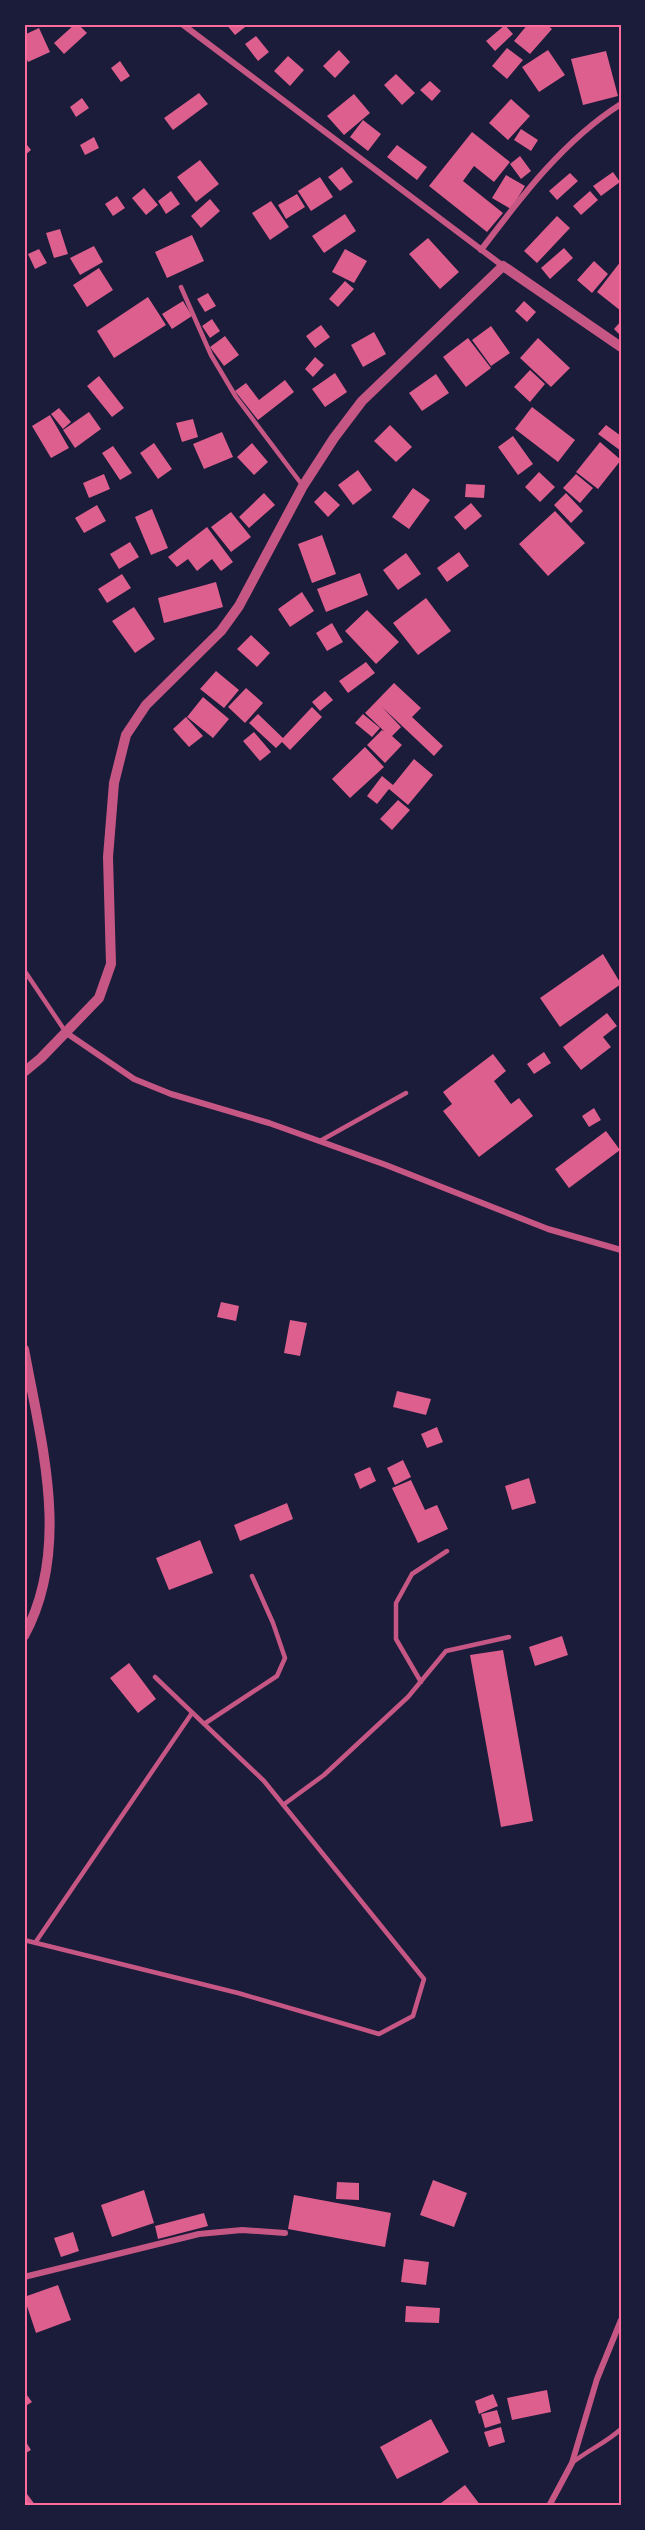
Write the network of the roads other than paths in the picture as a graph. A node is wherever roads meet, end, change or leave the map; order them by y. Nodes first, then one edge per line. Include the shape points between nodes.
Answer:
1 (182, 24) edge
2 (621, 104) edge
3 (481, 250) junction
4 (503, 266) junction
5 (181, 287) dead end
6 (621, 347) edge
7 (303, 486) junction
8 (24, 970) edge
9 (65, 1031) junction
10 (24, 1072) edge
11 (406, 1093) dead end
12 (320, 1142) junction
13 (621, 1250) edge
14 (24, 1349) edge
15 (447, 1551) dead end
16 (252, 1576) dead end
17 (24, 1636) edge
18 (509, 1637) dead end
19 (155, 1677) dead end
20 (421, 1682) junction
21 (192, 1713) junction
22 (204, 1724) junction
23 (283, 1805) junction
24 (24, 1940) edge
25 (35, 1943) junction
26 (285, 2234) dead end
27 (24, 2277) edge
28 (621, 2320) edge
29 (621, 2429) edge
30 (572, 2463) junction
31 (549, 2506) edge

1 - 3 street
2 - 3 street via 553,163
3 - 4 street
4 - 6 street
4 - 7 street via 362,401
5 - 7 lane via 211,355 236,397
7 - 9 street via 239,606 221,631 146,705 126,735 114,783 108,857 111,964 99,998
8 - 9 lane
9 - 10 street
9 - 12 street via 134,1079
11 - 12 lane
12 - 13 street via 548,1230
14 - 17 street via 51,1509 42,1593
15 - 20 lane via 412,1574 396,1603 396,1639
16 - 22 lane via 285,1658 277,1676
18 - 20 lane via 446,1651
19 - 21 lane
20 - 23 lane via 324,1775
21 - 22 lane
21 - 25 lane
22 - 23 lane via 264,1781
23 - 25 lane via 424,1979 413,2016 379,2034 238,1993
24 - 25 lane
26 - 27 street via 242,2230 199,2234
28 - 30 street via 597,2379
29 - 30 lane
30 - 31 street

